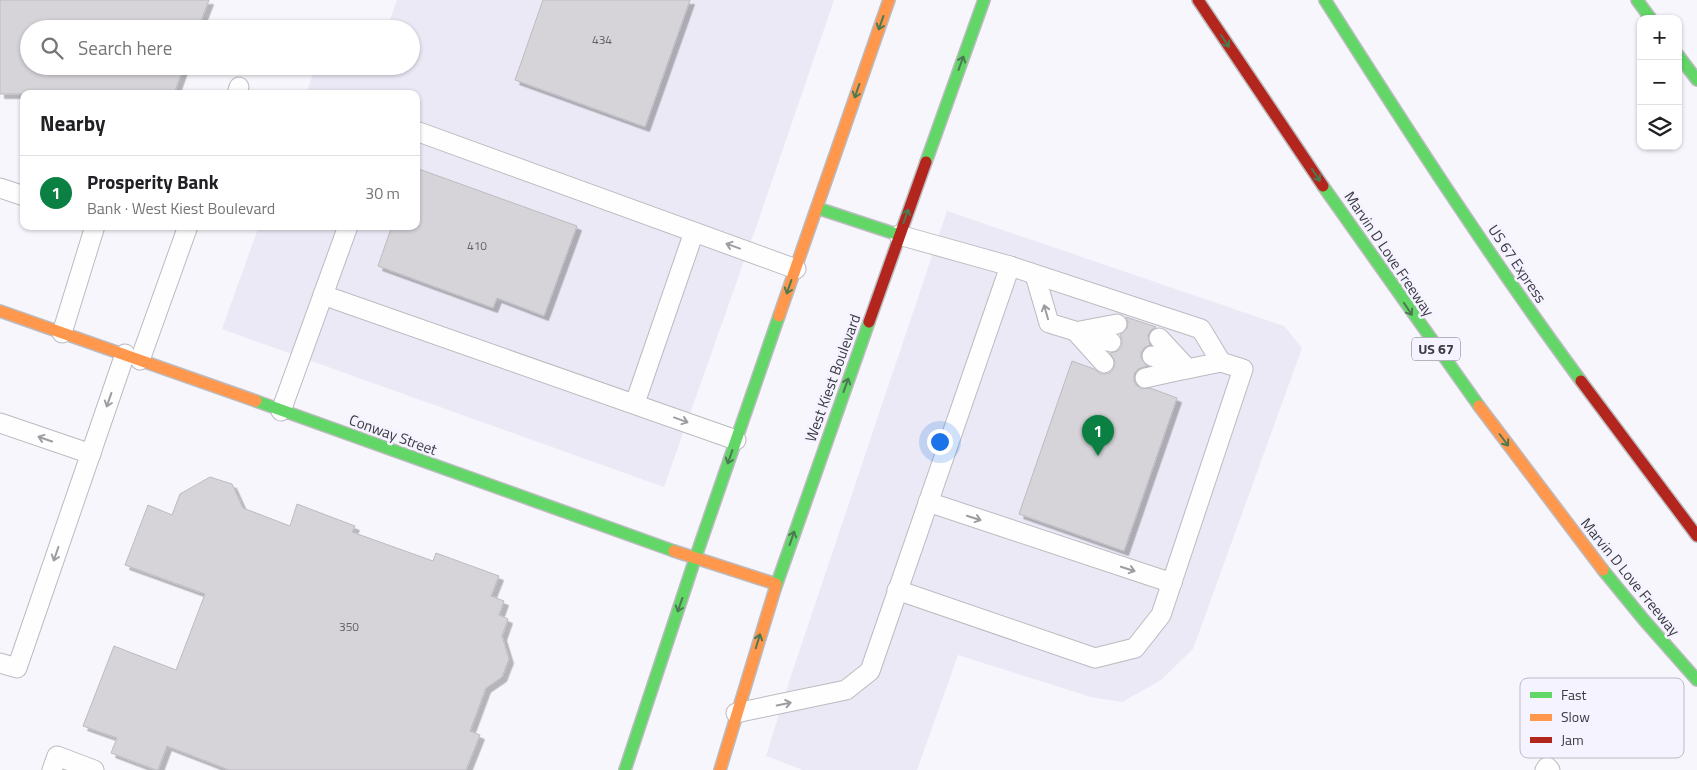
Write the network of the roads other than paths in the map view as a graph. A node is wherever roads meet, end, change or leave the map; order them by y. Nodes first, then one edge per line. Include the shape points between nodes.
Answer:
1 (889, 0) edge
2 (984, 0) edge
3 (1198, 0) edge
4 (1325, 0) edge
5 (1637, 0) edge
6 (1648, 15) edge
7 (1682, 60) edge
8 (1697, 80) edge
9 (420, 132) edge
10 (0, 188) edge
11 (20, 195) edge
12 (817, 208) junction
13 (94, 230) edge
14 (186, 230) edge
15 (347, 230) edge
16 (694, 232) junction
17 (899, 235) junction
18 (1010, 266) junction
19 (796, 269) junction
20 (1035, 275) junction
21 (323, 295) junction
22 (0, 311) edge
23 (1117, 324) dead end
24 (1076, 332) junction
25 (62, 333) junction
26 (1159, 338) dead end
27 (1110, 342) dead end
28 (1152, 356) dead end
29 (133, 357) junction
30 (1221, 362) junction
31 (1104, 364) dead end
32 (1187, 369) junction
33 (1144, 378) dead end
34 (635, 403) junction
35 (281, 411) junction
36 (0, 423) edge
37 (736, 440) junction
38 (91, 454) junction
39 (928, 502) junction
40 (1697, 536) edge
41 (695, 559) junction
42 (1172, 583) junction
43 (776, 584) junction
44 (897, 590) junction
45 (0, 663) edge
46 (1697, 680) edge
47 (736, 714) junction
48 (52, 770) edge
49 (94, 770) edge
50 (625, 770) edge
51 (720, 770) edge
52 (1545, 770) edge
53 (1550, 770) edge

1 -> 12 main road
17 -> 2 main road, West Kiest Boulevard
3 -> 46 main road, Marvin D Love Freeway / US 67 via 1426,336 1544,495 1654,633
4 - 40 main road, US 67 Express via 1538,323
5 - 6 main road
7 - 8 main road
9 - 16 lane
10 - 11 lane
12 - 17 main road
12 - 19 main road
13 - 25 lane
14 - 29 lane
15 - 21 lane
19 -> 16 lane
16 - 34 lane
17 - 18 lane
43 -> 17 main road, West Kiest Boulevard
18 - 20 lane
18 - 39 lane
19 -> 37 main road
24 -> 20 lane via 1049,322
20 - 30 lane via 1201,329
21 - 34 lane
21 - 35 lane
22 - 25 main road, Conway Street
23 - 24 lane
24 - 27 lane
24 - 31 lane
25 - 29 main road, Conway Street
26 - 32 lane
28 - 32 lane
29 - 35 main road, Conway Street
29 -> 38 lane
30 - 32 lane
30 - 42 lane via 1244,369
32 - 33 lane
34 -> 37 lane
35 - 41 main road, Conway Street
38 -> 36 lane
37 -> 41 main road
38 -> 45 lane via 17,668
39 -> 42 lane
39 - 44 lane
41 - 43 main road, Conway Street
41 -> 50 main road
42 - 44 lane via 1161,615 1135,648 1094,658
47 -> 43 main road, West Kiest Boulevard
47 -> 44 lane via 846,690 870,670
47 - 51 main road, West Kiest Boulevard
48 - 49 lane via 57,756
52 - 53 lane via 1547,767

